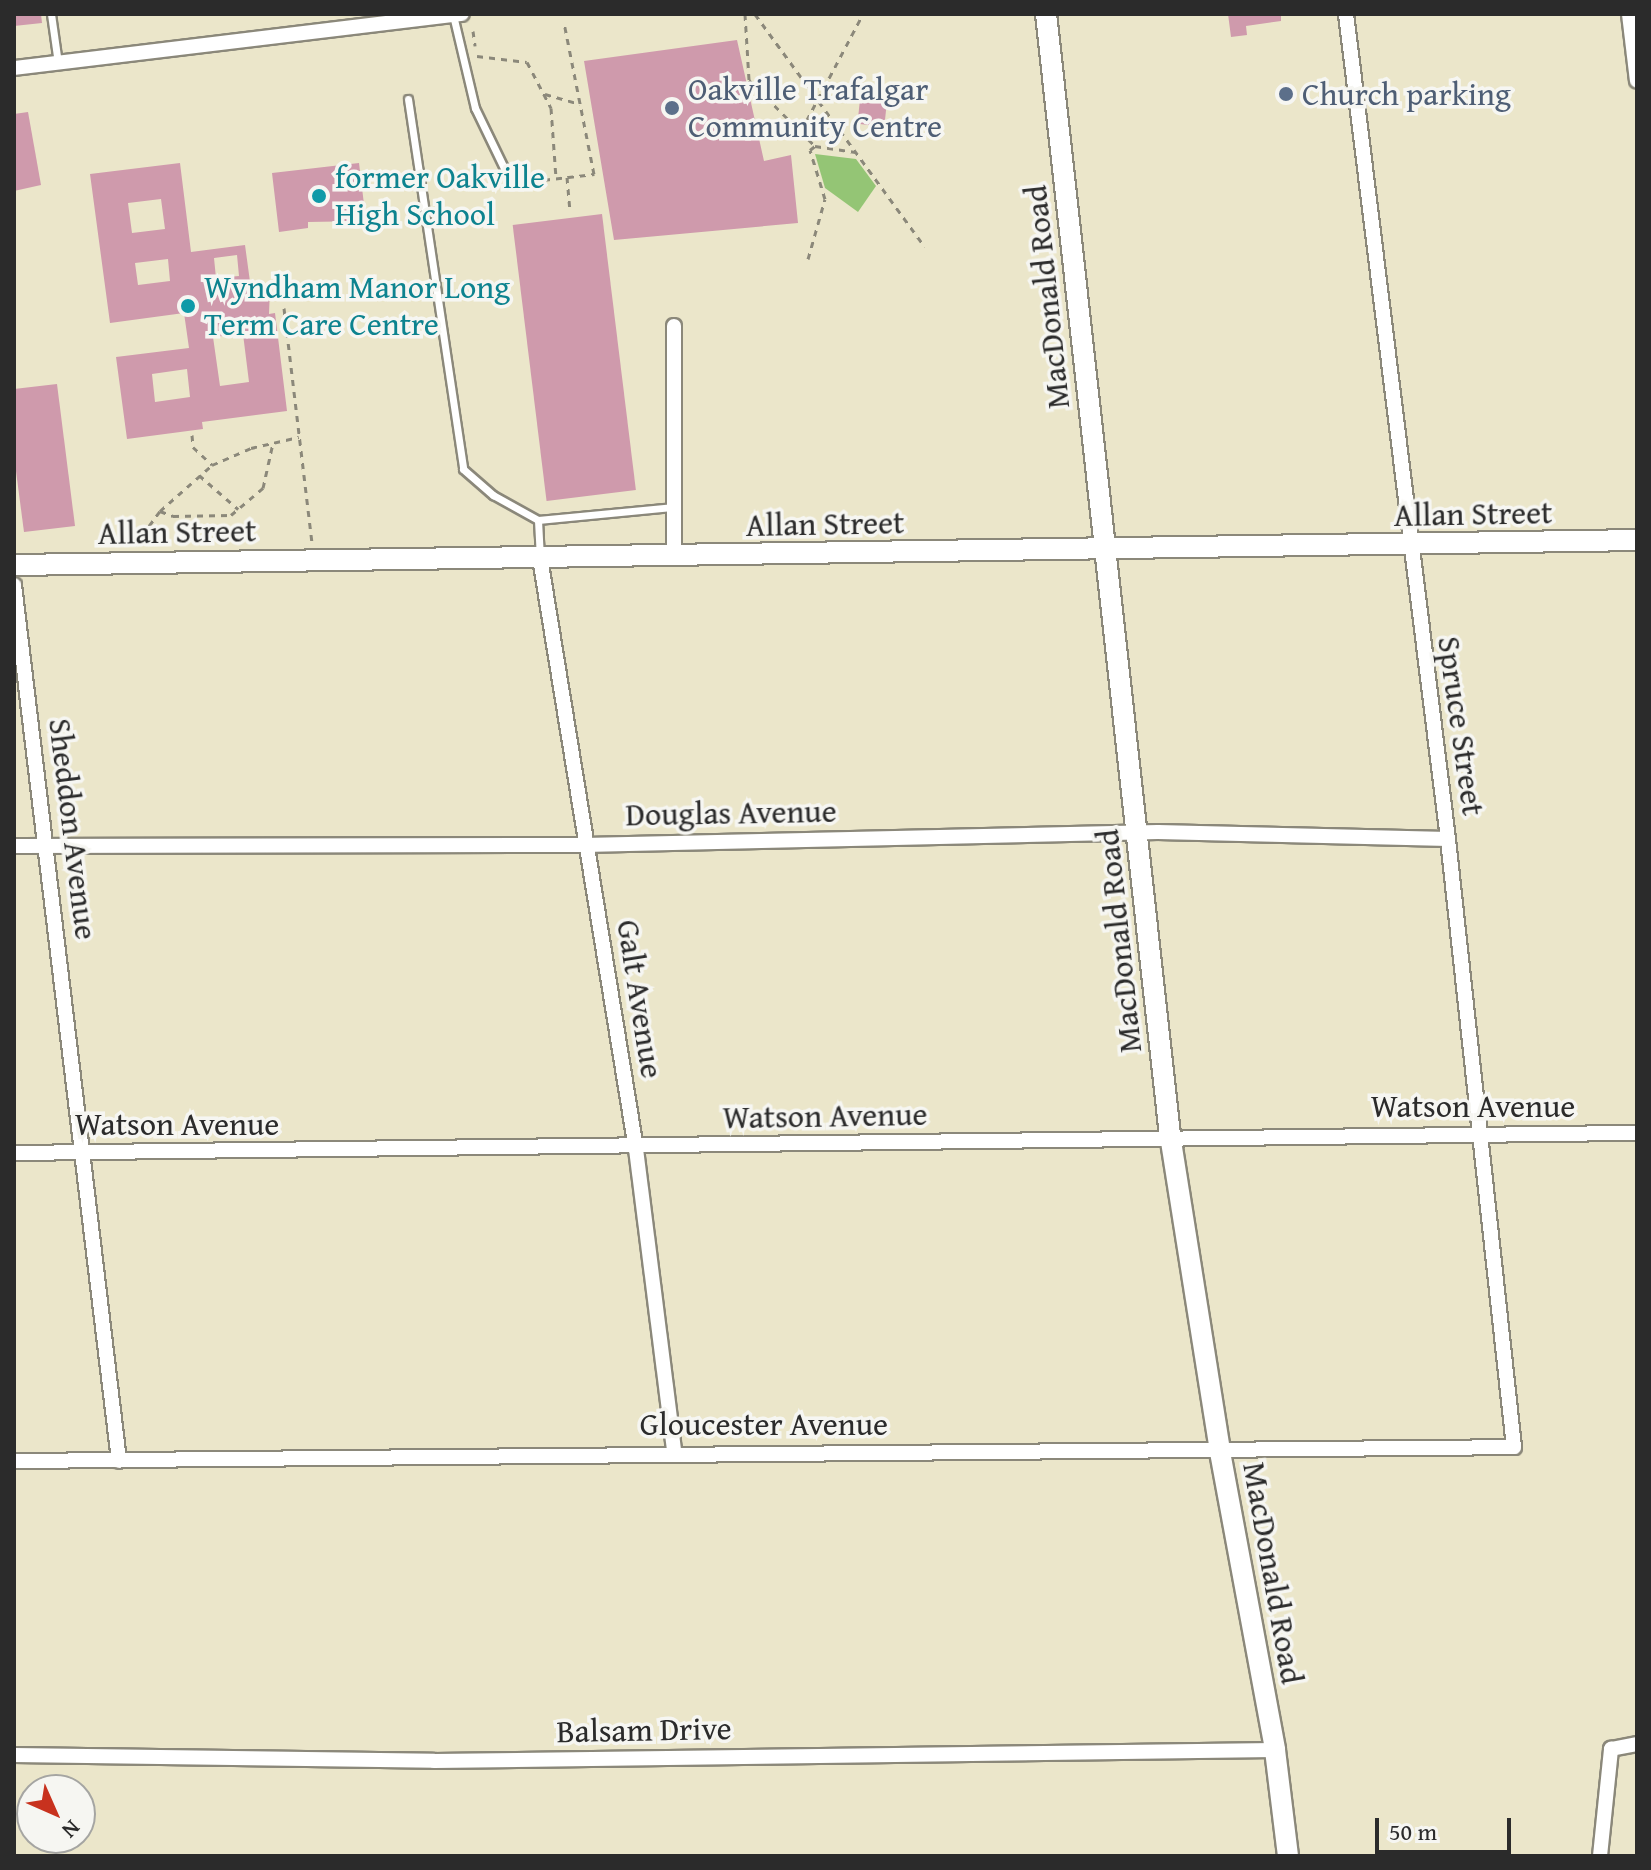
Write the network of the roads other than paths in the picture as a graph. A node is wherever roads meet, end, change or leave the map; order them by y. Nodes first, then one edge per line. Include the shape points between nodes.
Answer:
1 (51, 14) edge
2 (456, 14) edge
3 (1046, 14) edge
4 (1346, 14) edge
5 (1629, 14) edge
6 (58, 63) junction
7 (14, 68) edge
8 (1637, 81) edge
9 (408, 99) dead end
10 (505, 170) dead end
11 (674, 326) dead end
12 (674, 507) junction
13 (538, 520) junction
14 (1637, 540) edge
15 (1409, 545) junction
16 (1105, 550) junction
17 (674, 556) junction
18 (540, 558) junction
19 (14, 565) edge
20 (14, 585) edge
21 (1138, 833) junction
22 (1448, 839) junction
23 (47, 845) junction
24 (584, 845) junction
25 (14, 846) edge
26 (1637, 1133) edge
27 (1482, 1134) junction
28 (1170, 1135) junction
29 (636, 1149) junction
30 (83, 1152) junction
31 (14, 1153) edge
32 (1514, 1447) joint
33 (674, 1451) junction
34 (1220, 1452) junction
35 (14, 1461) edge
36 (119, 1461) junction
37 (1637, 1744) edge
38 (1275, 1750) junction
39 (14, 1755) edge
40 (1288, 1856) edge
41 (1600, 1856) edge

1 - 6 lane
2 - 6 street
2 - 10 lane via 475,108
3 - 16 street, MacDonald Road
4 - 15 street, Spruce Street
5 - 8 street
6 - 7 street
9 - 13 lane via 463,469 493,495
11 - 12 street
12 - 13 lane
12 - 17 street
13 - 18 lane
14 - 15 street, Allan Street
15 - 16 street, Allan Street
15 - 22 street, Spruce Street
16 - 17 street, Allan Street
16 - 21 street, MacDonald Road
17 - 18 street, Allan Street
18 - 19 street, Allan Street
18 - 24 street, Galt Avenue
20 - 23 street, Sheddon Avenue
21 - 22 street, Douglas Avenue
21 - 24 street, Douglas Avenue
21 - 28 street, MacDonald Road
22 - 27 street, Spruce Street
23 - 24 street, Douglas Avenue
23 - 25 street, Douglas Avenue
23 - 30 street, Sheddon Avenue
24 - 29 street, Galt Avenue
26 - 27 street, Watson Avenue
27 - 28 street, Watson Avenue
27 - 32 street, Spruce Street
28 - 29 street, Watson Avenue
28 - 34 street, MacDonald Road
29 - 30 street, Watson Avenue
29 - 33 street, Galt Avenue
30 - 31 street, Watson Avenue
30 - 36 street, Sheddon Avenue
32 - 34 street, Gloucester Avenue
33 - 34 street, Gloucester Avenue
33 - 36 street, Gloucester Avenue
34 - 38 street, MacDonald Road
35 - 36 street, Gloucester Avenue
37 - 41 street via 1611,1749
38 - 39 street, Balsam Drive via 434,1761
38 - 40 street, MacDonald Road

